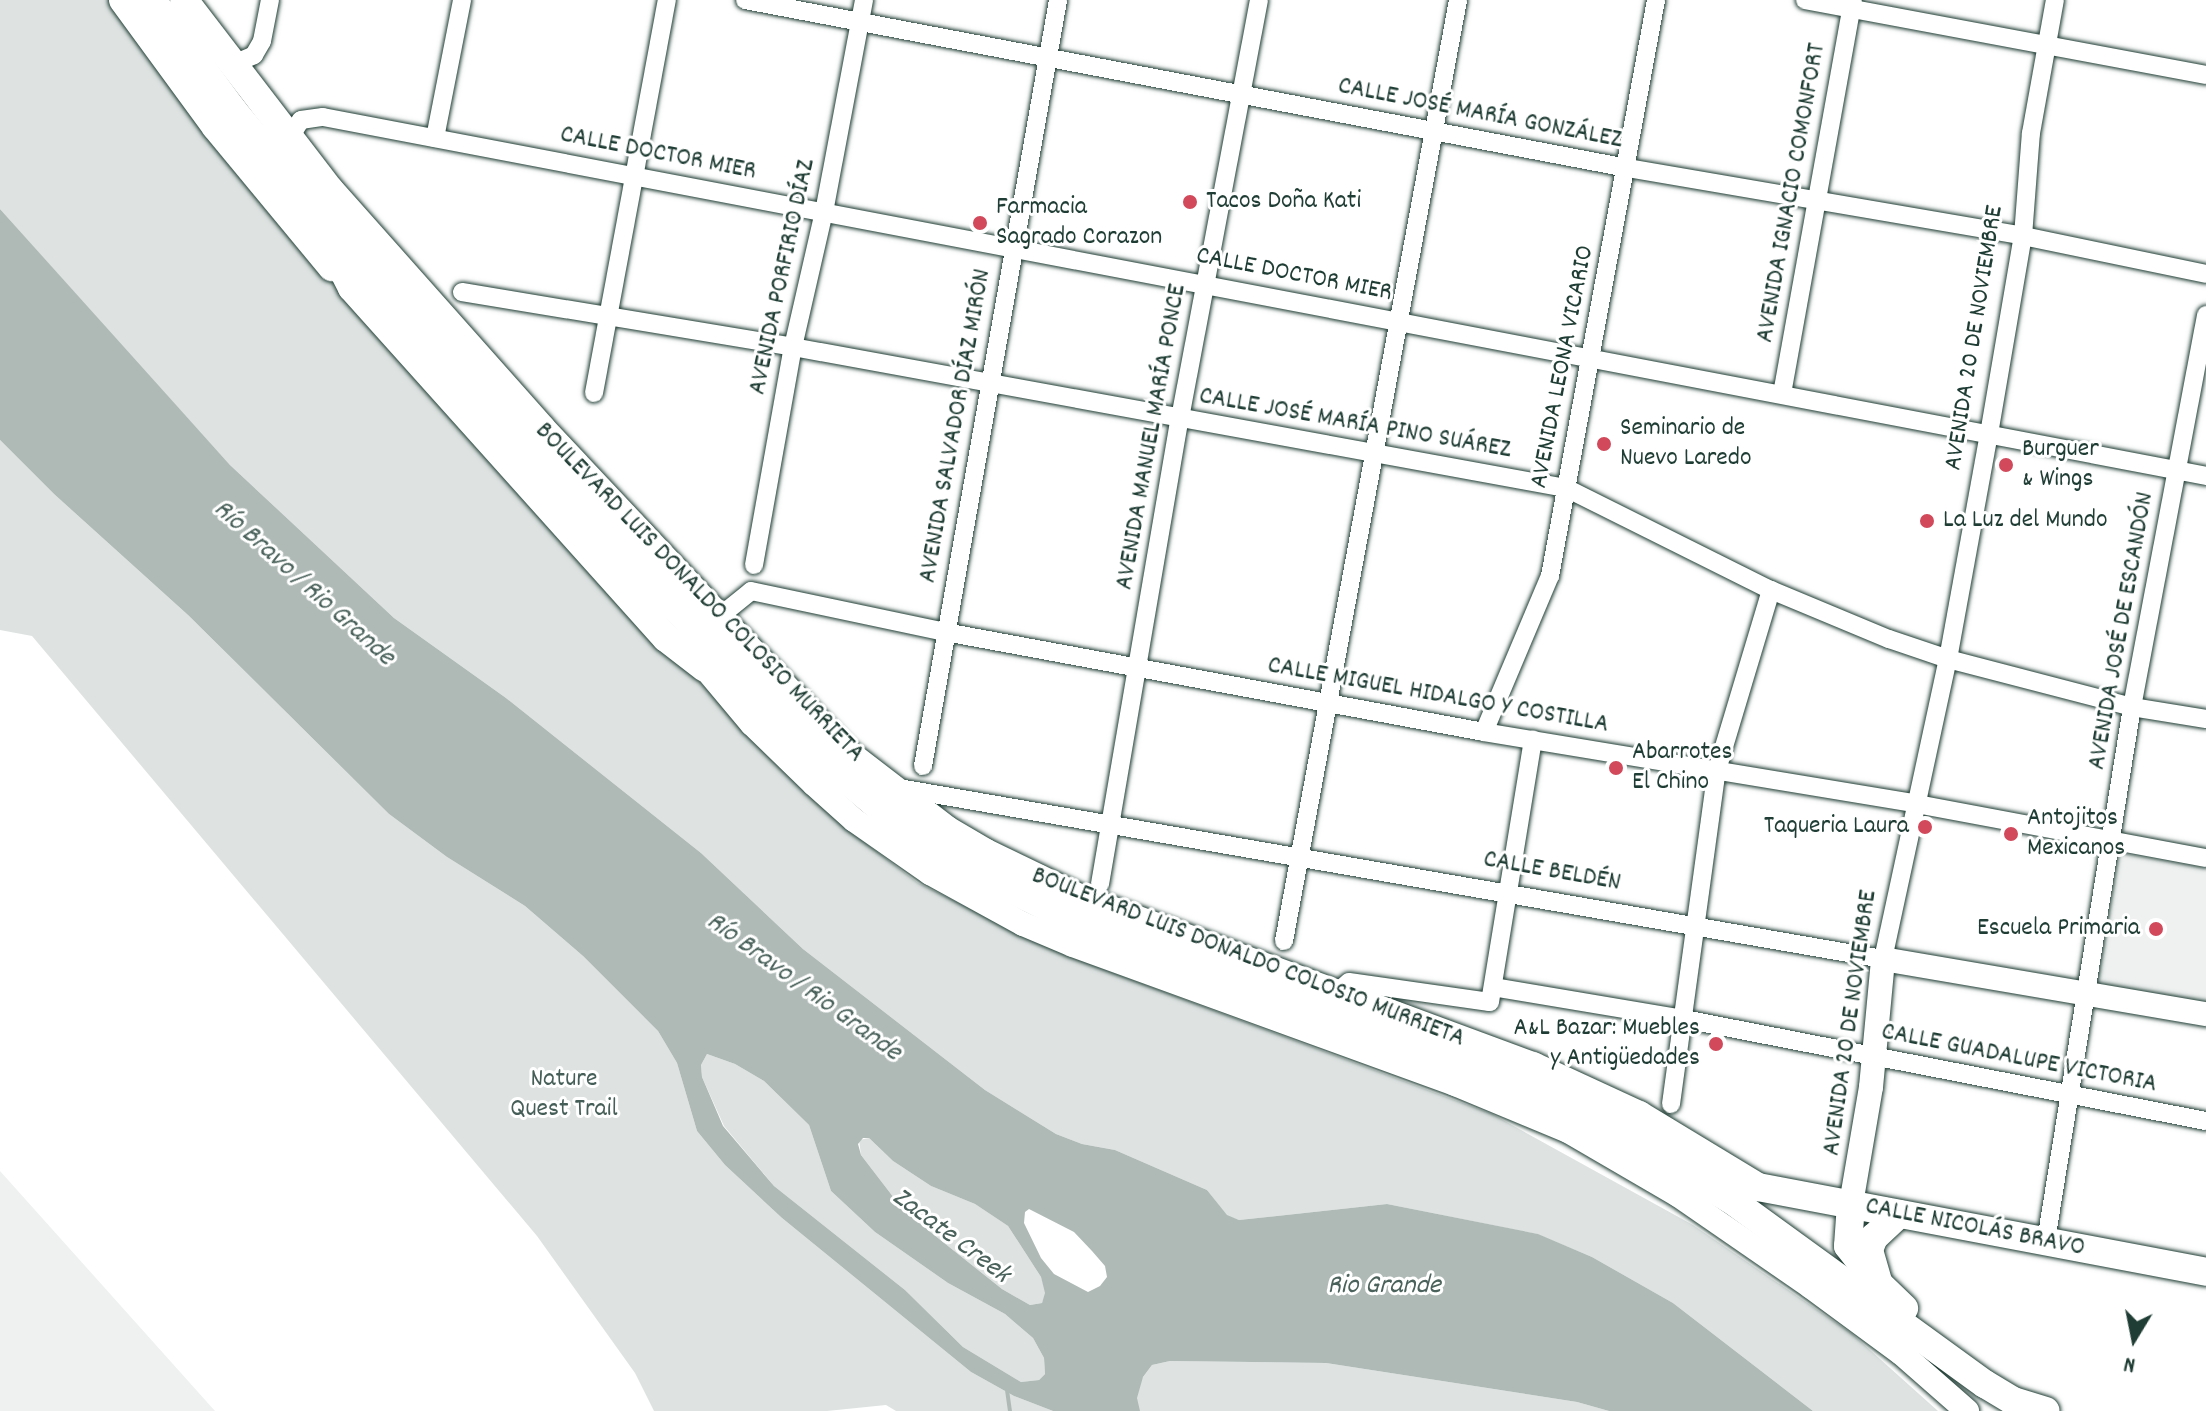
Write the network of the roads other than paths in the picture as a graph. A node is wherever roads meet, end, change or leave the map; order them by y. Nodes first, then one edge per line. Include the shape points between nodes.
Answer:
1 (123, 0) edge
2 (152, 0) edge
3 (184, 0) edge
4 (270, 0) edge
5 (462, 0) edge
6 (667, 0) edge
7 (745, 0) edge
8 (864, 0) edge
9 (1058, 0) edge
10 (1259, 0) edge
11 (1458, 0) edge
12 (1656, 0) edge
13 (1805, 0) edge
14 (2055, 0) edge
15 (1852, 4) edge
16 (860, 21) junction
17 (2047, 44) junction
18 (1047, 58) junction
19 (231, 65) junction
20 (2206, 75) edge
21 (1241, 95) junction
22 (1434, 131) junction
23 (435, 138) junction
24 (289, 139) junction
25 (1627, 168) junction
26 (635, 176) junction
27 (1818, 201) junction
28 (309, 203) junction
29 (824, 212) junction
30 (2023, 236) junction
31 (1015, 248) junction
32 (2206, 274) edge
33 (1207, 285) junction
34 (352, 288) junction
35 (462, 292) dead end
36 (608, 315) junction
37 (2206, 315) edge
38 (1396, 321) junction
39 (793, 347) junction
40 (1589, 358) junction
41 (990, 384) junction
42 (594, 393) dead end
43 (1782, 394) junction
44 (1180, 418) junction
45 (1989, 434) junction
46 (1373, 453) junction
47 (2178, 470) junction
48 (2206, 476) edge
49 (1566, 488) junction
50 (754, 565) dead end
51 (1771, 590) junction
52 (709, 625) junction
53 (945, 632) junction
54 (1948, 659) junction
55 (1137, 667) junction
56 (705, 668) junction
57 (1327, 703) junction
58 (2132, 707) junction
59 (2206, 719) edge
60 (1484, 732) junction
61 (1533, 740) junction
62 (923, 766) dead end
63 (1717, 770) junction
64 (888, 787) junction
65 (1917, 804) junction
66 (1109, 822) junction
67 (2112, 842) junction
68 (1299, 857) junction
69 (2206, 858) edge
70 (1100, 884) dead end
71 (1507, 893) junction
72 (1696, 926) junction
73 (1284, 941) dead end
74 (1883, 959) junction
75 (1335, 994) junction
76 (1491, 994) junction
77 (2086, 995) junction
78 (2206, 1014) edge
79 (1684, 1019) junction
80 (1872, 1057) junction
81 (2071, 1093) junction
82 (1671, 1104) dead end
83 (2206, 1121) edge
84 (1653, 1152) junction
85 (1744, 1181) joint
86 (1815, 1197) junction
87 (1851, 1204) junction
88 (1899, 1214) junction
89 (2046, 1241) junction
90 (2206, 1272) edge
91 (1858, 1286) junction
92 (1967, 1411) edge
93 (2002, 1411) edge
94 (2045, 1411) edge

1 - 34 highway via 216,127
2 - 28 highway, BOULEVARD LUIS DONALDO COLOSIO MURRIETA
3 - 19 highway, BOULEVARD LUIS DONALDO COLOSIO MURRIETA
4 - 19 street via 254,55
5 - 23 street
6 - 26 street
7 - 16 street, CALLE JOSÉ MARÍA GONZÁLEZ
8 - 16 street, AVENIDA PORFIRIO DÍAZ
9 - 18 street, AVENIDA SALVADOR DÍAZ MIRÓN
10 - 21 street, AVENIDA MANUEL MARÍA PONCE
11 - 22 street
12 - 25 street, AVENIDA LEONA VICARIO
13 - 15 street
14 - 17 street, AVENIDA 20 DE NOVIEMBRE
15 - 17 street
15 - 27 street, AVENIDA IGNACIO COMONFORT
16 - 18 street, CALLE JOSÉ MARÍA GONZÁLEZ
16 - 29 street, AVENIDA PORFIRIO DÍAZ
17 - 20 street
17 - 30 street, AVENIDA 20 DE NOVIEMBRE via 2031,133
18 - 21 street, CALLE JOSÉ MARÍA GONZÁLEZ
18 - 31 street, AVENIDA SALVADOR DÍAZ MIRÓN
19 - 24 highway, BOULEVARD LUIS DONALDO COLOSIO MURRIETA
21 - 22 street, CALLE JOSÉ MARÍA GONZÁLEZ
21 - 33 street, AVENIDA MANUEL MARÍA PONCE
22 - 25 street, CALLE JOSÉ MARÍA GONZÁLEZ
22 - 38 street
23 - 24 street, CALLE DOCTOR MIER via 310,117
23 - 26 street, CALLE DOCTOR MIER
24 - 52 highway, BOULEVARD LUIS DONALDO COLOSIO MURRIETA
25 - 27 street, CALLE JOSÉ MARÍA GONZÁLEZ
25 - 40 street, AVENIDA LEONA VICARIO
26 - 29 street, CALLE DOCTOR MIER
26 - 36 street
27 - 30 street, CALLE JOSÉ MARÍA GONZÁLEZ
27 - 43 street, AVENIDA IGNACIO COMONFORT
28 - 34 highway
28 - 52 highway, BOULEVARD LUIS DONALDO COLOSIO MURRIETA via 589,516
29 - 31 street, CALLE DOCTOR MIER
29 - 39 street, AVENIDA PORFIRIO DÍAZ
30 - 32 street, CALLE JOSÉ MARÍA GONZÁLEZ
30 - 45 street, AVENIDA 20 DE NOVIEMBRE
31 - 33 street, CALLE DOCTOR MIER
31 - 41 street, AVENIDA SALVADOR DÍAZ MIRÓN
33 - 38 street, CALLE DOCTOR MIER
33 - 44 street, AVENIDA MANUEL MARÍA PONCE
34 - 56 highway via 666,638
35 - 36 street, CALLE JOSÉ MARÍA PINO SUÁREZ
36 - 39 street, CALLE JOSÉ MARÍA PINO SUÁREZ
36 - 42 street
37 - 47 street, AVENIDA JOSÉ DE ESCANDÓN
38 - 40 street, CALLE DOCTOR MIER
38 - 46 street
39 - 41 street, CALLE JOSÉ MARÍA PINO SUÁREZ
39 - 50 street, AVENIDA PORFIRIO DÍAZ
40 - 43 street, CALLE DOCTOR MIER
40 - 49 street, AVENIDA LEONA VICARIO
41 - 44 street, CALLE JOSÉ MARÍA PINO SUÁREZ
41 - 53 street, AVENIDA SALVADOR DÍAZ MIRÓN
43 - 45 street, CALLE DOCTOR MIER
44 - 46 street, CALLE JOSÉ MARÍA PINO SUÁREZ
44 - 55 street, AVENIDA MANUEL MARÍA PONCE
45 - 47 street, CALLE DOCTOR MIER
45 - 54 street, AVENIDA 20 DE NOVIEMBRE
46 - 49 street, CALLE JOSÉ MARÍA PINO SUÁREZ
46 - 57 street
47 - 48 street, CALLE DOCTOR MIER
47 - 58 street, AVENIDA JOSÉ DE ESCANDÓN
49 - 51 street, CALLE JOSÉ MARÍA PINO SUÁREZ
49 - 60 street, AVENIDA LEONA VICARIO via 1550,576
51 - 54 street, CALLE JOSÉ MARÍA PINO SUÁREZ
51 - 63 street
52 - 53 street, CALLE MIGUEL HIDALGO Y COSTILLA via 751,591
52 - 56 main road, BOULEVARD LUIS DONALDO COLOSIO MURRIETA via 695,646
52 - 64 highway, BOULEVARD LUIS DONALDO COLOSIO MURRIETA
52 - 84 highway, BOULEVARD LUIS DONALDO COLOSIO MURRIETA via 830,767 932,847 986,879 1154,952 1521,1085
53 - 55 street, CALLE MIGUEL HIDALGO Y COSTILLA
53 - 62 street, AVENIDA SALVADOR DÍAZ MIRÓN
54 - 58 street, CALLE JOSÉ MARÍA PINO SUÁREZ
54 - 65 street, AVENIDA 20 DE NOVIEMBRE
55 - 57 street, CALLE MIGUEL HIDALGO Y COSTILLA
55 - 66 street, AVENIDA MANUEL MARÍA PONCE
56 - 92 main road, BOULEVARD LUIS DONALDO COLOSIO MURRIETA via 752,724 854,820 975,900 1073,945 1455,1084 1568,1131 1678,1195 1798,1278 1901,1353
57 - 60 street, CALLE MIGUEL HIDALGO Y COSTILLA
57 - 68 street
58 - 59 street, CALLE JOSÉ MARÍA PINO SUÁREZ
58 - 67 street, AVENIDA JOSÉ DE ESCANDÓN
60 - 61 street, CALLE MIGUEL HIDALGO Y COSTILLA
61 - 63 street, CALLE MIGUEL HIDALGO Y COSTILLA
61 - 71 street
63 - 65 street, CALLE MIGUEL HIDALGO Y COSTILLA
63 - 72 street
64 - 66 street, CALLE BELDÉN
64 - 75 highway, BOULEVARD LUIS DONALDO COLOSIO MURRIETA via 947,830 1040,881
65 - 67 street, CALLE MIGUEL HIDALGO Y COSTILLA
65 - 74 street, AVENIDA 20 DE NOVIEMBRE
66 - 68 street, CALLE BELDÉN
66 - 70 street, AVENIDA MANUEL MARÍA PONCE
67 - 69 street, CALLE MIGUEL HIDALGO Y COSTILLA
67 - 77 street, AVENIDA JOSÉ DE ESCANDÓN
68 - 71 street, CALLE BELDÉN
68 - 73 street
71 - 72 street, CALLE BELDÉN
71 - 76 street
72 - 74 street, CALLE BELDÉN
72 - 79 street
74 - 77 main road, CALLE BELDÉN
74 - 80 main road, AVENIDA 20 DE NOVIEMBRE
75 - 76 street, CALLE GUADALUPE VICTORIA via 1349,982
75 - 85 highway, BOULEVARD LUIS DONALDO COLOSIO MURRIETA via 1592,1092
76 - 79 street, CALLE GUADALUPE VICTORIA
77 - 78 main road, CALLE BELDÉN
77 - 81 street, AVENIDA JOSÉ DE ESCANDÓN
79 - 80 street, CALLE GUADALUPE VICTORIA
79 - 82 street
80 - 81 street, CALLE GUADALUPE VICTORIA
80 - 87 main road, AVENIDA 20 DE NOVIEMBRE
81 - 83 street, CALLE GUADALUPE VICTORIA
81 - 89 street, AVENIDA JOSÉ DE ESCANDÓN
84 - 86 highway via 1680,1158 1769,1209 1795,1210
84 - 91 highway, BOULEVARD LUIS DONALDO COLOSIO MURRIETA
85 - 86 highway, CALLE NICOLÁS BRAVO
86 - 87 highway, CALLE NICOLÁS BRAVO
87 - 88 highway, CALLE NICOLÁS BRAVO
87 - 91 highway via 1848,1246
88 - 89 highway, CALLE NICOLÁS BRAVO
88 - 91 highway via 1874,1237
89 - 90 highway, CALLE NICOLÁS BRAVO
91 - 93 highway via 1918,1349
91 - 94 highway, BOULEVARD LUIS DONALDO COLOSIO MURRIETA via 1975,1377 2013,1401

